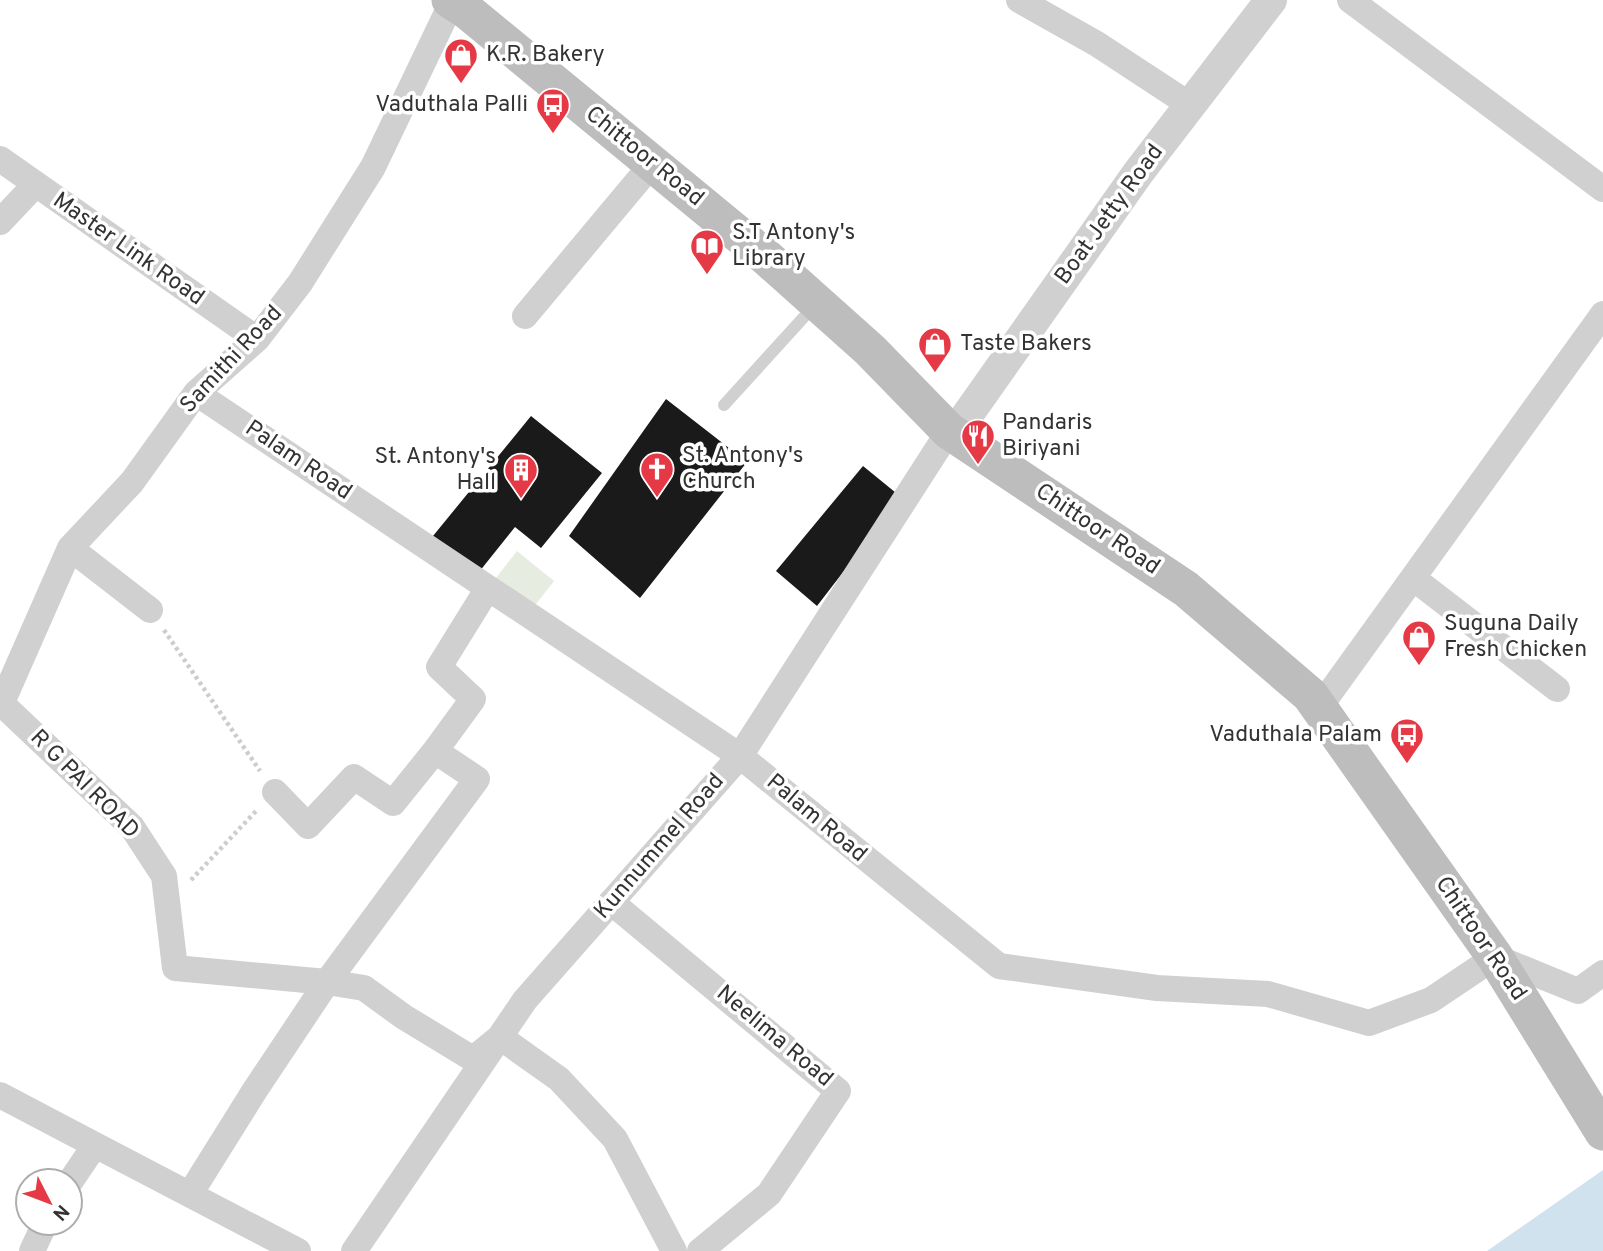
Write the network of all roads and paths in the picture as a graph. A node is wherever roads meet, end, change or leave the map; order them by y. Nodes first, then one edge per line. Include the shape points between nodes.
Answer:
1 (451, 0) edge
2 (1019, 0) edge
3 (1271, 0) edge
4 (1350, 0) edge
5 (1191, 105) junction
6 (0, 159) edge
7 (652, 164) junction
8 (35, 185) junction
9 (1603, 190) edge
10 (0, 222) edge
11 (817, 303) junction
12 (1603, 314) edge
13 (525, 316) dead end
14 (257, 339) junction
15 (196, 393) junction
16 (724, 405) dead end
17 (952, 433) junction
18 (70, 548) junction
19 (1413, 578) junction
20 (488, 588) junction
21 (150, 610) joint
22 (1557, 689) dead end
23 (1, 705) edge
24 (1319, 708) junction
25 (435, 751) junction
26 (740, 756) junction
27 (275, 792) junction
28 (611, 902) junction
29 (167, 906) junction
30 (1495, 957) junction
31 (1603, 973) edge
32 (327, 982) junction
33 (500, 1037) junction
34 (0, 1095) edge
35 (1603, 1132) edge
36 (95, 1145) junction
37 (80, 1167) edge
38 (190, 1194) junction
39 (298, 1251) edge
40 (354, 1251) edge
41 (674, 1251) edge
42 (700, 1251) edge

1 - 7 main road, Chittoor Road
1 - 14 street, Samithi Road via 373,167 300,283
2 - 5 street
3 - 5 street, Boat Jetty Road
4 - 9 street
5 - 17 street, Boat Jetty Road
6 - 8 street, Master Link Road
7 - 11 main road, Chittoor Road
7 - 13 street
8 - 10 street
8 - 14 street, Master Link Road
11 - 16 lane
11 - 17 main road, Chittoor Road
12 - 19 street
14 - 15 street, Samithi Road
15 - 18 street, Samithi Road via 132,482
15 - 20 street, Palam Road
17 - 24 main road, Chittoor Road via 1186,589 1310,695
17 - 26 street, Kunnummel Road
18 - 21 street
18 - 23 street, Samithi Road
19 - 22 street
19 - 24 street
20 - 25 street via 439,667 473,699
20 - 26 street, Palam Road
21 - 27 path
23 - 29 street, R G PAI ROAD via 132,827 164,876
24 - 30 main road, Chittoor Road
25 - 27 street via 393,803 354,777 308,826
25 - 32 street via 477,779
26 - 28 street, Kunnummel Road
26 - 30 street, Palam Road via 999,966 1157,988 1268,994 1369,1023 1431,1000
27 - 29 path
28 - 33 street, Kunnummel Road via 525,1000
28 - 42 street, Neelima Road via 838,1091 769,1194
29 - 32 street, R G PAI ROAD via 174,968
30 - 31 street via 1578,991
30 - 35 main road, Chittoor Road
32 - 33 street, R G PAI ROAD via 364,988 473,1059
32 - 38 street
33 - 40 street, Kunnummel Road
33 - 41 street via 559,1079 615,1139
34 - 36 street
36 - 37 street
36 - 38 street
38 - 39 street

